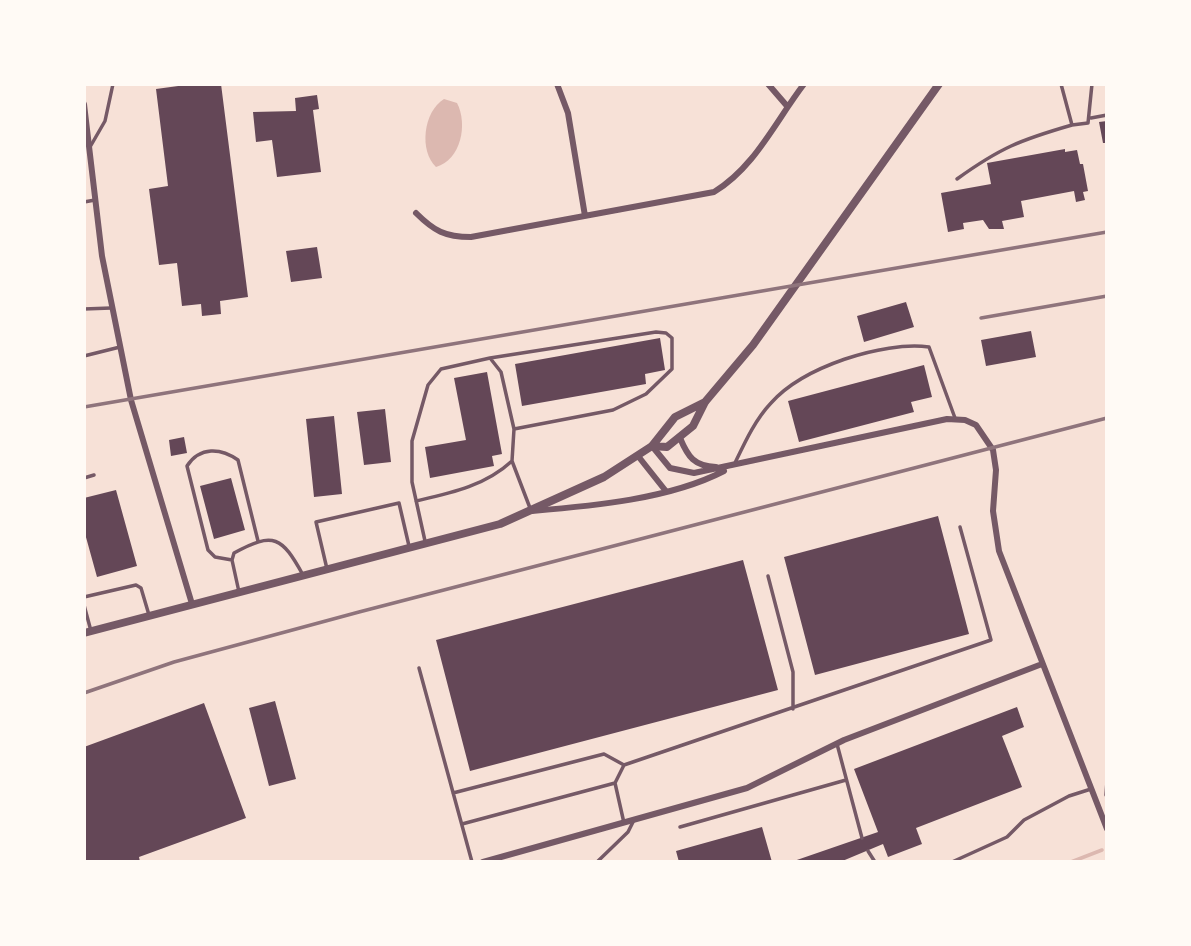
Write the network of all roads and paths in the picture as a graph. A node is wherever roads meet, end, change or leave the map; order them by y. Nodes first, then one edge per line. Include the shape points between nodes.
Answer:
1 (113, 84) edge
2 (557, 84) edge
3 (768, 84) edge
4 (804, 84) edge
5 (939, 84) edge
6 (1061, 84) edge
7 (1092, 84) edge
8 (84, 104) edge
9 (787, 106) junction
10 (1107, 115) edge
11 (1091, 118) junction
12 (1072, 125) junction
13 (89, 148) junction
14 (957, 180) dead end
15 (95, 200) junction
16 (84, 202) edge
17 (416, 213) dead end
18 (585, 216) junction
19 (84, 309) edge
20 (111, 309) junction
21 (120, 347) junction
22 (84, 356) edge
23 (489, 358) junction
24 (705, 402) junction
25 (955, 418) junction
26 (514, 429) junction
27 (680, 438) junction
28 (652, 446) junction
29 (638, 456) junction
30 (512, 461) junction
31 (732, 467) junction
32 (94, 475) dead end
33 (84, 478) edge
34 (665, 490) junction
35 (416, 501) junction
36 (532, 511) junction
37 (960, 527) dead end
38 (258, 541) junction
39 (425, 543) junction
40 (409, 547) junction
41 (232, 560) junction
42 (327, 569) junction
43 (303, 575) junction
44 (768, 576) dead end
45 (239, 592) junction
46 (84, 597) edge
47 (192, 604) junction
48 (84, 605) edge
49 (149, 615) junction
50 (87, 632) edge
51 (1042, 664) junction
52 (419, 668) dead end
53 (793, 709) junction
54 (837, 744) junction
55 (624, 765) junction
56 (846, 780) junction
57 (1107, 781) edge
58 (615, 783) junction
59 (1091, 789) junction
60 (453, 793) junction
61 (1107, 796) edge
62 (1095, 798) junction
63 (634, 820) junction
64 (624, 822) junction
65 (462, 824) junction
66 (680, 827) dead end
67 (1107, 829) edge
68 (862, 838) dead end
69 (868, 851) dead end
70 (472, 862) edge
71 (483, 862) edge
72 (597, 862) edge
73 (875, 862) edge
74 (951, 862) edge

1 - 13 lane via 105,121
2 - 18 street via 568,113
3 - 9 street
4 - 9 street
5 - 24 street via 753,345
6 - 12 lane
7 - 11 lane
8 - 13 street
9 - 18 street via 753,158 734,180 714,192
10 - 11 lane
11 - 12 lane via 1088,123
12 - 14 lane via 1018,141
13 - 15 street
15 - 16 lane
15 - 20 street
17 - 18 street via 433,231 450,237
19 - 20 lane
20 - 21 street
21 - 22 lane
21 - 47 street via 131,400
23 - 26 lane via 501,372
23 - 26 lane via 656,332 672,338 672,369 646,394 613,410
23 - 35 lane via 440,369 428,385 412,441
24 - 27 street via 693,426
24 - 28 street via 675,417
25 - 31 street
25 - 31 lane via 929,347 909,344 817,369 772,401
25 - 51 street via 976,425 993,450 993,511 999,551
26 - 30 lane
27 - 28 street via 667,447
27 - 31 street via 688,457 696,463
28 - 29 street
28 - 31 street via 676,471
29 - 34 street
29 - 36 street
30 - 35 lane via 497,475
30 - 36 lane
31 - 34 street via 702,482
32 - 33 lane
34 - 36 street via 585,507
35 - 39 lane
36 - 39 street
37 - 53 lane via 991,640
38 - 41 lane via 234,553
38 - 41 lane via 238,460 225,451 207,450 193,457 187,466 208,550
38 - 43 lane via 279,541
39 - 40 street
40 - 42 street
40 - 42 lane via 399,503 316,523
41 - 45 lane
42 - 43 street
43 - 45 street
44 - 53 lane via 793,672
45 - 47 street
46 - 49 lane via 136,585
47 - 49 street
48 - 50 lane
49 - 50 street
51 - 54 street
51 - 59 street
52 - 60 lane
53 - 55 lane
54 - 56 lane
54 - 63 street via 747,788
55 - 58 lane
55 - 60 lane via 604,754
56 - 66 lane
56 - 68 lane
57 - 61 lane
58 - 64 lane
58 - 65 lane
59 - 62 street
59 - 74 lane via 1069,796 1024,820 1007,837
60 - 65 lane
61 - 62 lane
62 - 67 street
63 - 64 street
63 - 72 lane
64 - 71 street
65 - 70 lane
69 - 73 lane

